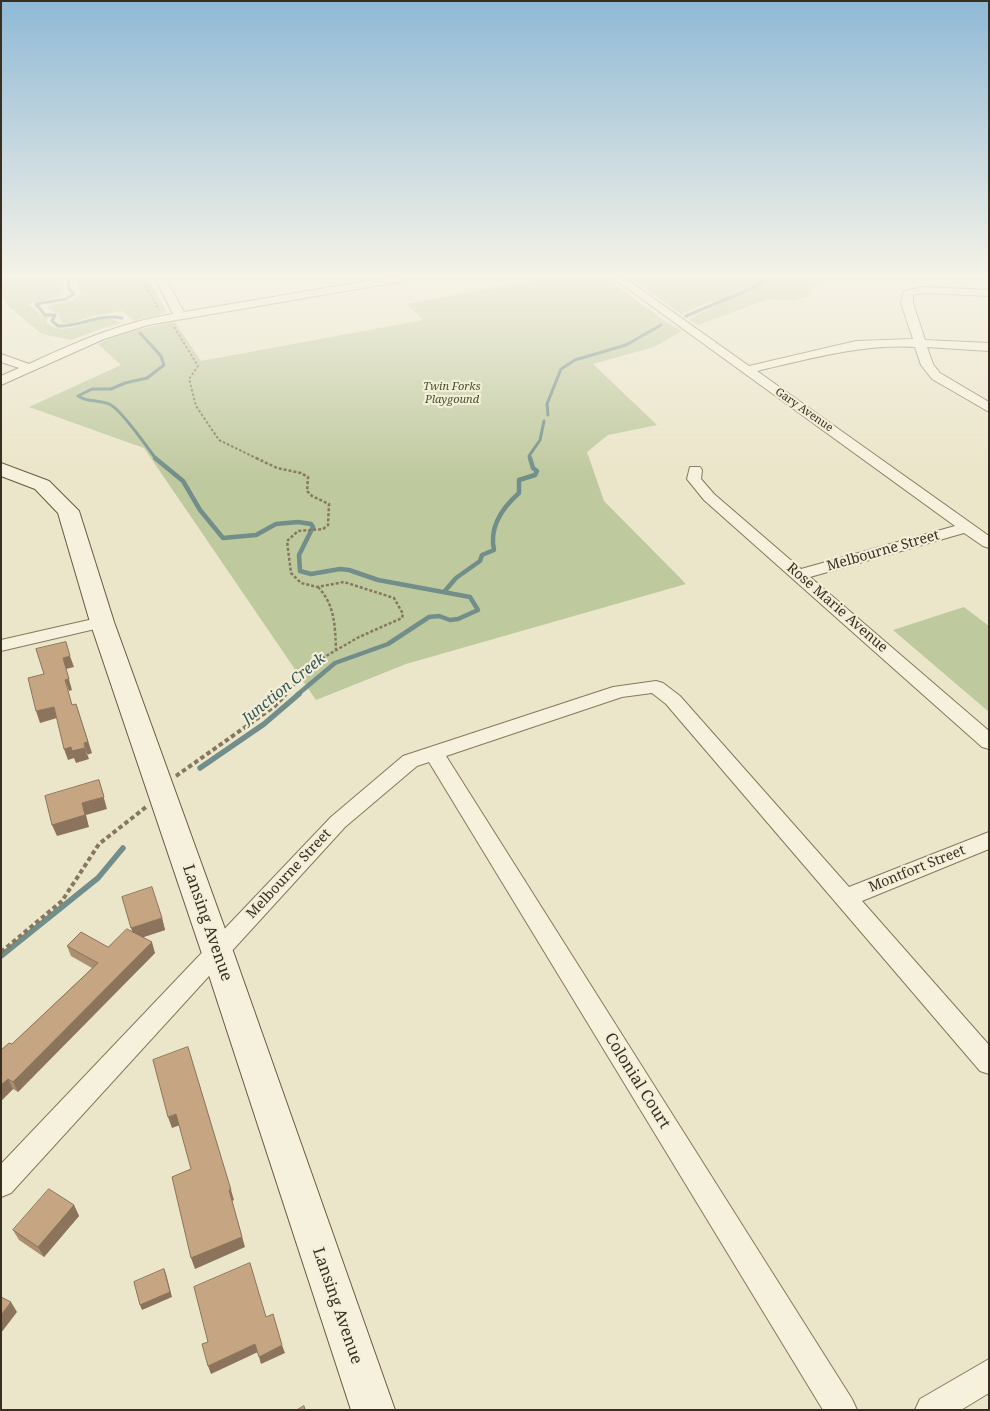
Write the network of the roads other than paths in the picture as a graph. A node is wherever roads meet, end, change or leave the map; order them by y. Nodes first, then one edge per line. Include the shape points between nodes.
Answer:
1 (920, 343) edge
2 (84, 344) edge
3 (710, 344) edge
4 (893, 344) edge
5 (935, 344) edge
6 (989, 347) edge
7 (1, 358) edge
8 (30, 368) junction
9 (747, 370) junction
10 (1, 381) edge
11 (989, 408) edge
12 (1, 469) edge
13 (695, 470) dead end
14 (967, 527) junction
15 (989, 543) edge
16 (800, 575) junction
17 (102, 622) junction
18 (1, 646) edge
19 (989, 742) edge
20 (433, 752) junction
21 (989, 840) edge
22 (846, 898) junction
23 (217, 951) junction
24 (989, 1063) edge
25 (1, 1184) edge
26 (989, 1375) edge
27 (372, 1410) edge
28 (841, 1410) edge
29 (931, 1410) edge

1 - 11 street via 927,365 936,376
2 - 8 street
3 - 9 street, Gary Avenue
4 - 9 street via 856,345
5 - 6 street
7 - 8 street
8 - 10 street
9 - 14 street, Gary Avenue
12 - 17 street, Lansing Avenue via 42,485 68,511
13 - 16 street, Rose Marie Avenue via 694,479 709,497
14 - 15 street, Gary Avenue
14 - 16 street, Melbourne Street
16 - 19 street, Rose Marie Avenue
17 - 18 street
17 - 23 street, Lansing Avenue
20 - 22 street, Melbourne Street via 620,691 656,687 673,700
20 - 23 street, Melbourne Street via 410,760 338,822
20 - 28 street, Colonial Court
21 - 22 street, Montfort Street
22 - 24 street
23 - 25 street, Melbourne Street
23 - 27 street, Lansing Avenue
26 - 29 street

